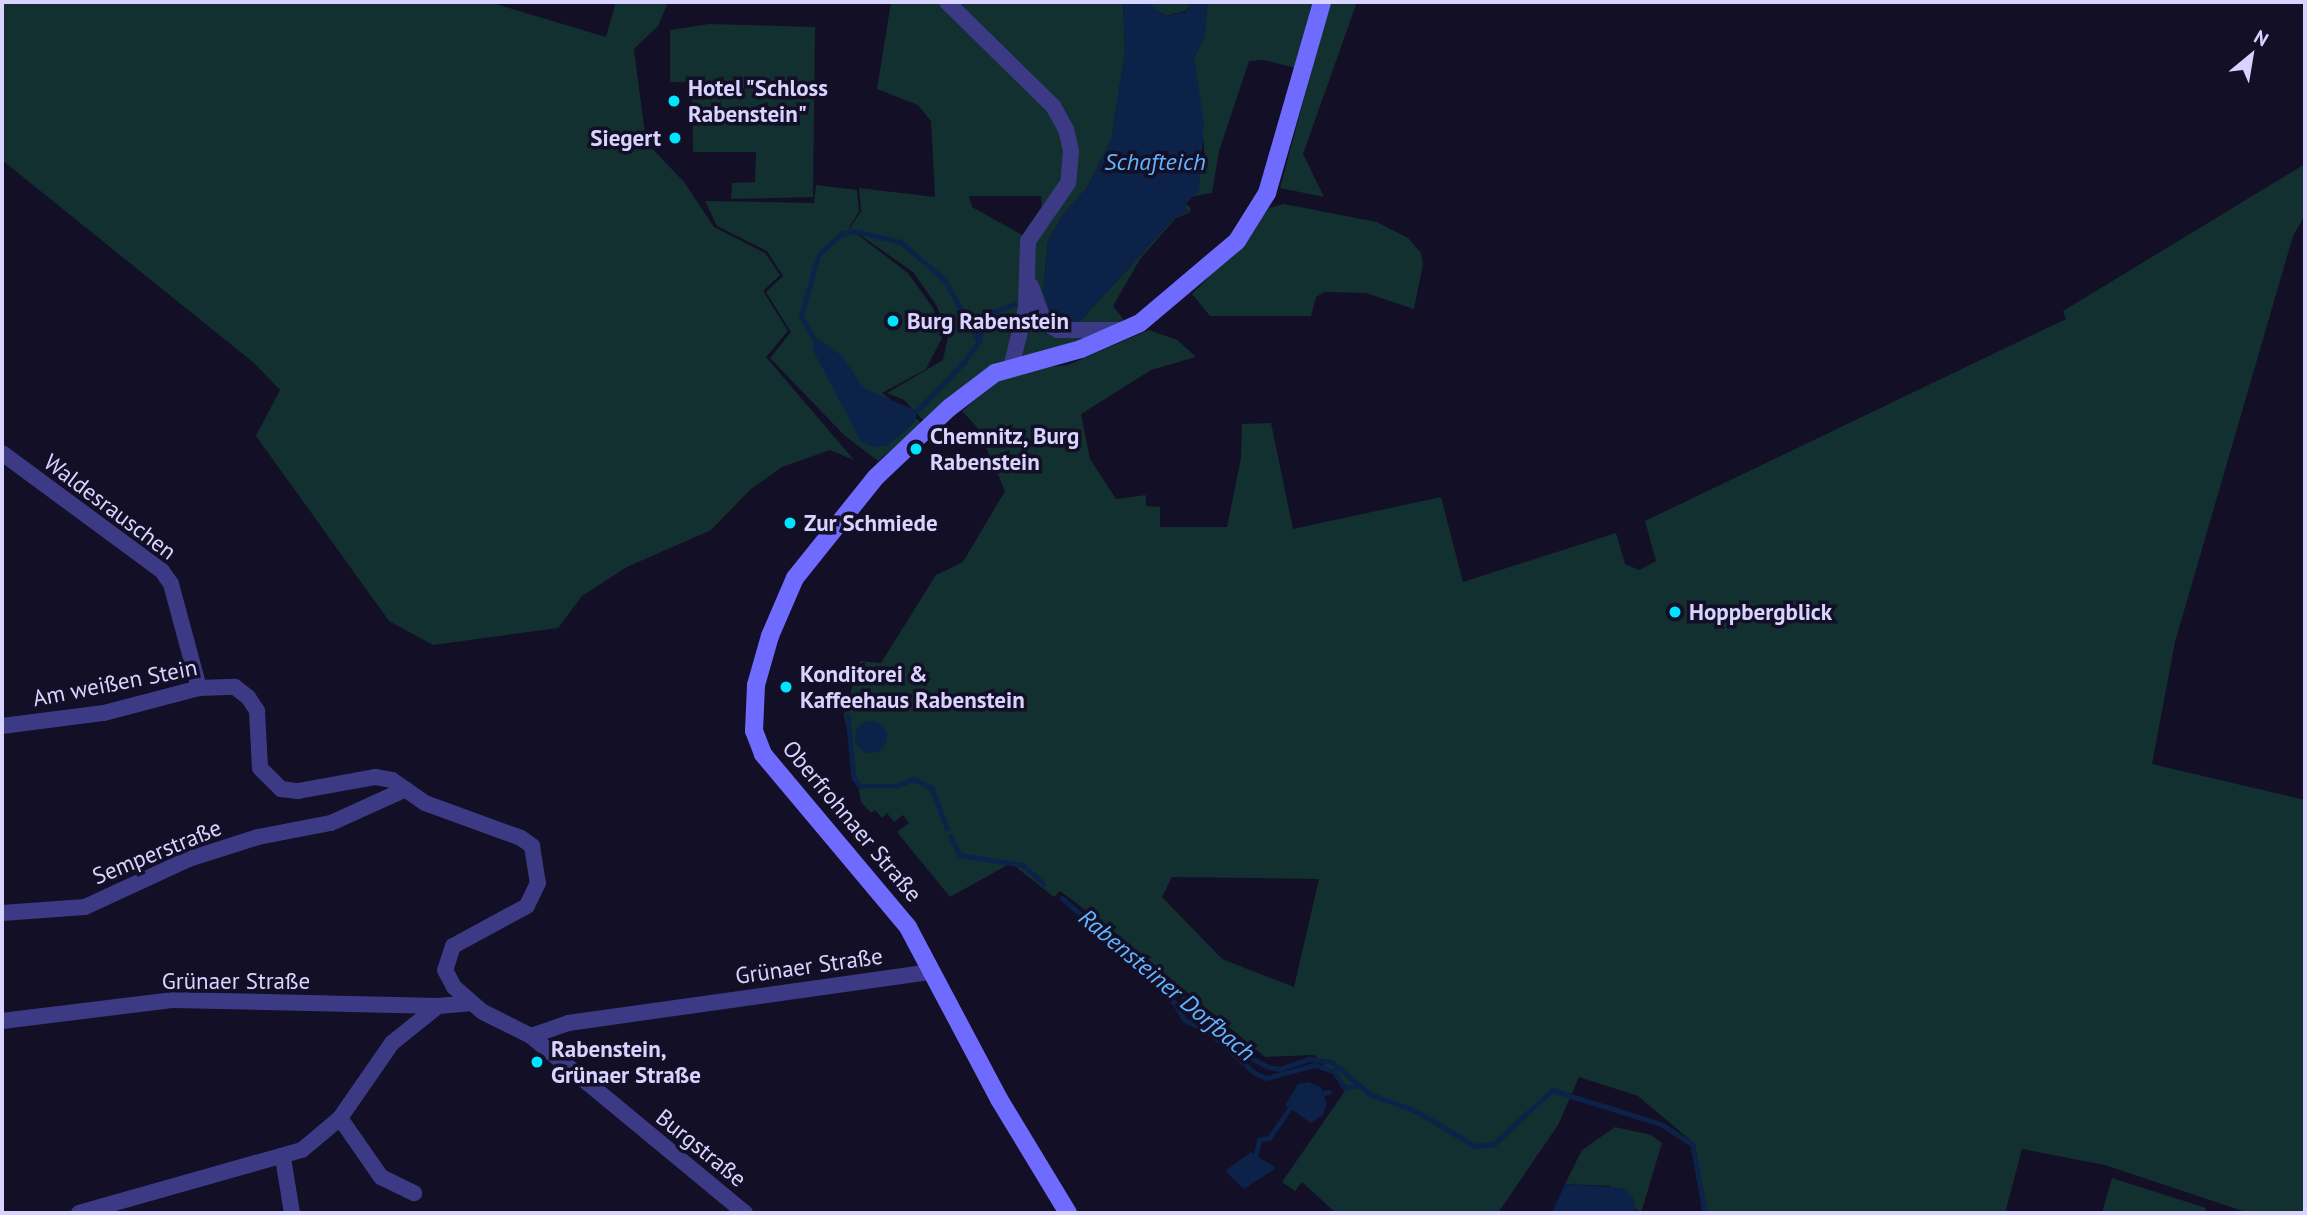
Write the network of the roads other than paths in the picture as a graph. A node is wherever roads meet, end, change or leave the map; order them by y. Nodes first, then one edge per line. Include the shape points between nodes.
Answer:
1 (947, 2) edge
2 (1322, 2) edge
3 (1029, 280) junction
4 (1126, 329) junction
5 (1011, 367) junction
6 (2, 453) edge
7 (199, 688) junction
8 (2, 726) edge
9 (406, 789) junction
10 (2, 914) edge
11 (929, 972) junction
12 (470, 1003) junction
13 (438, 1006) junction
14 (2, 1021) edge
15 (531, 1036) junction
16 (340, 1118) junction
17 (283, 1158) junction
18 (414, 1193) dead end
19 (79, 1213) edge
20 (292, 1213) edge
21 (745, 1213) edge
22 (1068, 1213) edge

1 - 3 street via 1052,106 1066,129 1071,151 1068,183 1028,241
2 - 4 main road, Oberfrohnaer Straße via 1258,211 1237,241 1140,323
3 - 4 street via 1044,322 1058,330
3 - 5 street
4 - 5 main road, Oberfrohnaer Straße via 1081,349
5 - 11 main road, Oberfrohnaer Straße via 995,373 949,408 876,477 796,578 770,636 755,685 754,731 763,754 908,927
6 - 7 street, Waldesrauschen via 162,571 171,584
7 - 8 street, Am weißen Stein via 104,713
7 - 9 street, Am weißen Stein via 235,687 248,697 257,711 260,768 281,789 298,791 375,777
9 - 10 street, Semperstraße via 331,823 258,837 189,859 85,907
9 - 12 street, Am weißen Stein via 425,803 532,846 539,871 527,906 453,946 445,970
11 - 15 street, Grünaer Straße via 568,1023
11 - 22 main road, Oberfrohnaer Straße
12 - 13 street, Grünaer Straße
12 - 15 street, Am weißen Stein
13 - 14 street, Grünaer Straße via 174,1000
13 - 16 street via 392,1044
15 - 21 street, Burgstraße
16 - 17 street via 302,1150
16 - 18 street via 380,1177
17 - 19 street
17 - 20 street

